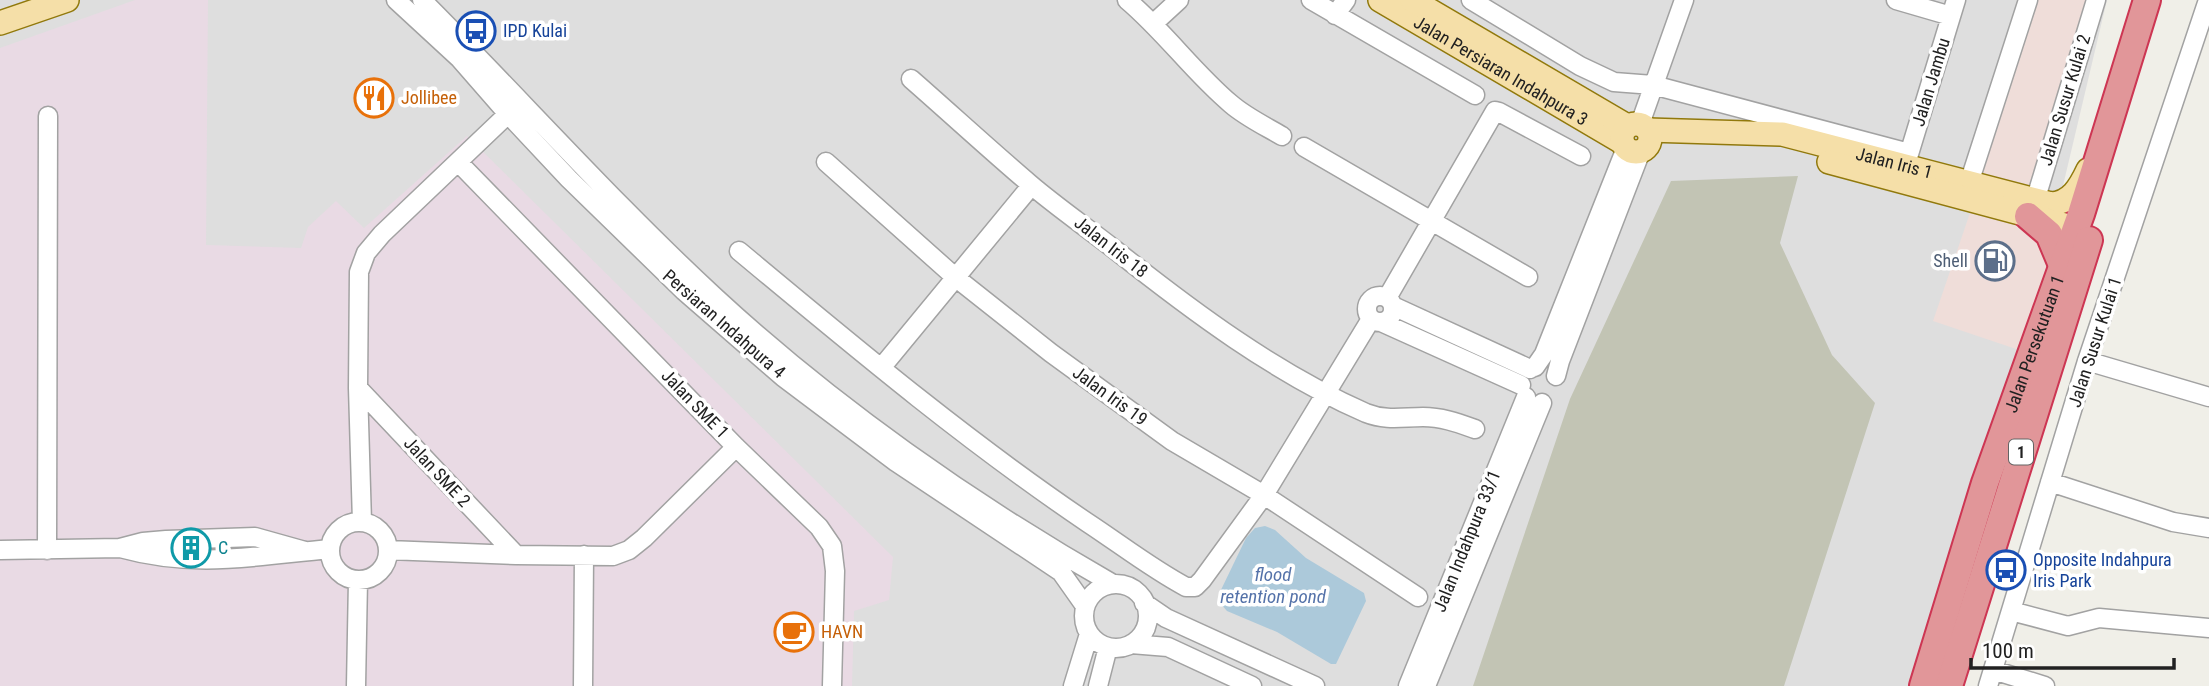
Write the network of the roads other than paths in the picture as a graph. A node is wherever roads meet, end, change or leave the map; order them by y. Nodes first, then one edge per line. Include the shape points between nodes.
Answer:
1 (67, 0) edge
2 (396, 0) edge
3 (422, 0) edge
4 (1127, 0) edge
5 (1179, 0) edge
6 (1311, 0) edge
7 (1380, 0) edge
8 (1412, 0) edge
9 (1471, 0) edge
10 (1684, 0) edge
11 (1896, 0) edge
12 (2028, 0) edge
13 (2096, 0) edge
14 (2147, 0) edge
15 (2165, 0) edge
16 (2208, 0) edge
17 (1340, 8) edge
18 (1954, 8) edge
19 (0, 23) edge
20 (1154, 23) junction
21 (1580, 66) junction
22 (911, 79) dead end
23 (1653, 85) junction
24 (1475, 95) dead end
25 (1562, 98) junction
26 (508, 114) junction
27 (48, 116) dead end
28 (1282, 136) dead end
29 (1636, 138) junction
30 (2103, 139) junction
31 (1304, 148) dead end
32 (1581, 156) dead end
33 (1907, 159) junction
34 (826, 162) dead end
35 (458, 163) junction
36 (1969, 183) junction
37 (1031, 186) junction
38 (2031, 208) junction
39 (1432, 219) junction
40 (2086, 223) junction
41 (739, 251) dead end
42 (2062, 265) junction
43 (955, 277) junction
44 (1528, 277) dead end
45 (1390, 302) junction
46 (1376, 321) junction
47 (2087, 361) junction
48 (881, 368) junction
49 (1556, 376) junction
50 (1531, 384) junction
51 (358, 388) junction
52 (1327, 394) junction
53 (2209, 397) edge
54 (1475, 429) dead end
55 (736, 447) junction
56 (2050, 482) junction
57 (1264, 495) junction
58 (362, 522) junction
59 (2209, 528) edge
60 (330, 549) junction
61 (0, 550) edge
62 (47, 550) junction
63 (388, 550) junction
64 (516, 555) junction
65 (584, 555) junction
66 (358, 580) junction
67 (1113, 584) junction
68 (1418, 597) dead end
69 (1144, 603) junction
70 (1085, 606) junction
71 (2011, 611) junction
72 (2209, 628) edge
73 (1089, 634) junction
74 (1131, 644) junction
75 (1108, 647) junction
76 (1990, 678) edge
77 (356, 686) edge
78 (583, 686) edge
79 (832, 686) edge
80 (1073, 686) edge
81 (1098, 686) edge
82 (1252, 686) edge
83 (1315, 686) edge
84 (1408, 686) edge
85 (1426, 686) edge
86 (1923, 686) edge
87 (1949, 686) edge
88 (2045, 686) edge

1 - 19 main road
2 - 26 street, Persiaran Indahpura 4 via 460,59
3 - 67 street, Persiaran Indahpura 4 via 676,261 745,325 902,448 1015,526
4 - 20 street
5 - 20 street
6 - 17 street
7 - 25 main road, Jalan Persiaran Indahpura 3
8 - 25 main road, Jalan Persiaran Indahpura 3
9 - 21 street
10 - 23 street
11 - 18 street
12 - 36 street
13 - 38 street, Jalan Susur Kulai 2
14 - 30 highway, Jalan Persekutuan 1 / 1
15 - 40 highway, Jalan Persekutuan 1 / 1
16 - 47 street, Jalan Susur Kulai 1
17 - 24 street
18 - 33 street, Jalan Jambu
20 - 28 street via 1233,106
21 - 23 street via 1614,82
21 - 25 street
22 - 37 street, Jalan Iris 18
23 - 29 street
23 - 33 street
25 - 29 main road, Jalan Persiaran Indahpura 3
26 - 35 street
26 - 70 street, Persiaran Indahpura 4 via 684,292 772,368 896,462 1060,572
27 - 62 street
29 - 33 main road, Jalan Iris 1 via 1782,134
29 - 38 main road, Jalan Iris 1 via 1784,149
29 - 49 street
29 - 50 street, Jalan Indahpura 33/1
30 - 38 main road, Jalan Iris 1 via 2071,198
30 - 40 highway, Jalan Persekutuan 1 / 1
31 - 39 street
32 - 39 street via 1495,111
33 - 36 main road, Jalan Iris 1
34 - 43 street, Jalan Iris 19
35 - 51 street via 382,233 362,262
35 - 55 street, Jalan SME 1
36 - 38 main road, Jalan Iris 1
37 - 43 street
37 - 52 street, Jalan Iris 18 via 1221,329
38 - 40 main road, Jalan Iris 1
38 - 42 highway
39 - 44 street
39 - 45 street
40 - 42 highway, Jalan Persekutuan 1 / 1
40 - 87 highway, Jalan Persekutuan 1 / 1
41 - 48 street
42 - 86 highway, Jalan Persekutuan 1 / 1 via 1985,483
43 - 48 street
43 - 57 street, Jalan Iris 19 via 1172,441
45 - 46 street via 1379,295 1368,302 1366,310
45 - 50 street
46 - 50 street
46 - 52 street
47 - 53 street
47 - 56 street, Jalan Susur Kulai 1
48 - 57 street via 1051,497 1186,587 1195,587 1202,580
49 - 50 street via 1548,368
49 - 50 street via 1556,393
50 - 84 street, Jalan Indahpura 33/1
50 - 85 street, Jalan Indahpura 33/1
51 - 58 street
51 - 64 street, Jalan SME 2
52 - 54 street, Jalan Iris 18 via 1381,417 1446,419
52 - 57 street
55 - 65 street via 629,550 613,556
55 - 79 street, Jalan SME 1 via 819,527 832,546
56 - 59 street via 2173,522
56 - 71 street, Jalan Susur Kulai 1
57 - 68 street, Jalan Iris 19
58 - 60 street via 340,528
58 - 63 street via 375,526
60 - 62 street via 304,551 255,537
60 - 66 street via 337,570
61 - 62 street
63 - 64 street
63 - 66 street via 380,571
64 - 65 street
65 - 78 street
66 - 77 street
67 - 69 street via 1132,589
67 - 70 street via 1096,591
69 - 74 street via 1146,626
69 - 83 street via 1166,618
70 - 73 street
71 - 72 street via 2068,626 2099,618
71 - 76 street, Jalan Susur Kulai 1
73 - 75 street
73 - 80 street
74 - 75 street
74 - 82 street via 1168,647
75 - 81 street
76 - 88 street

